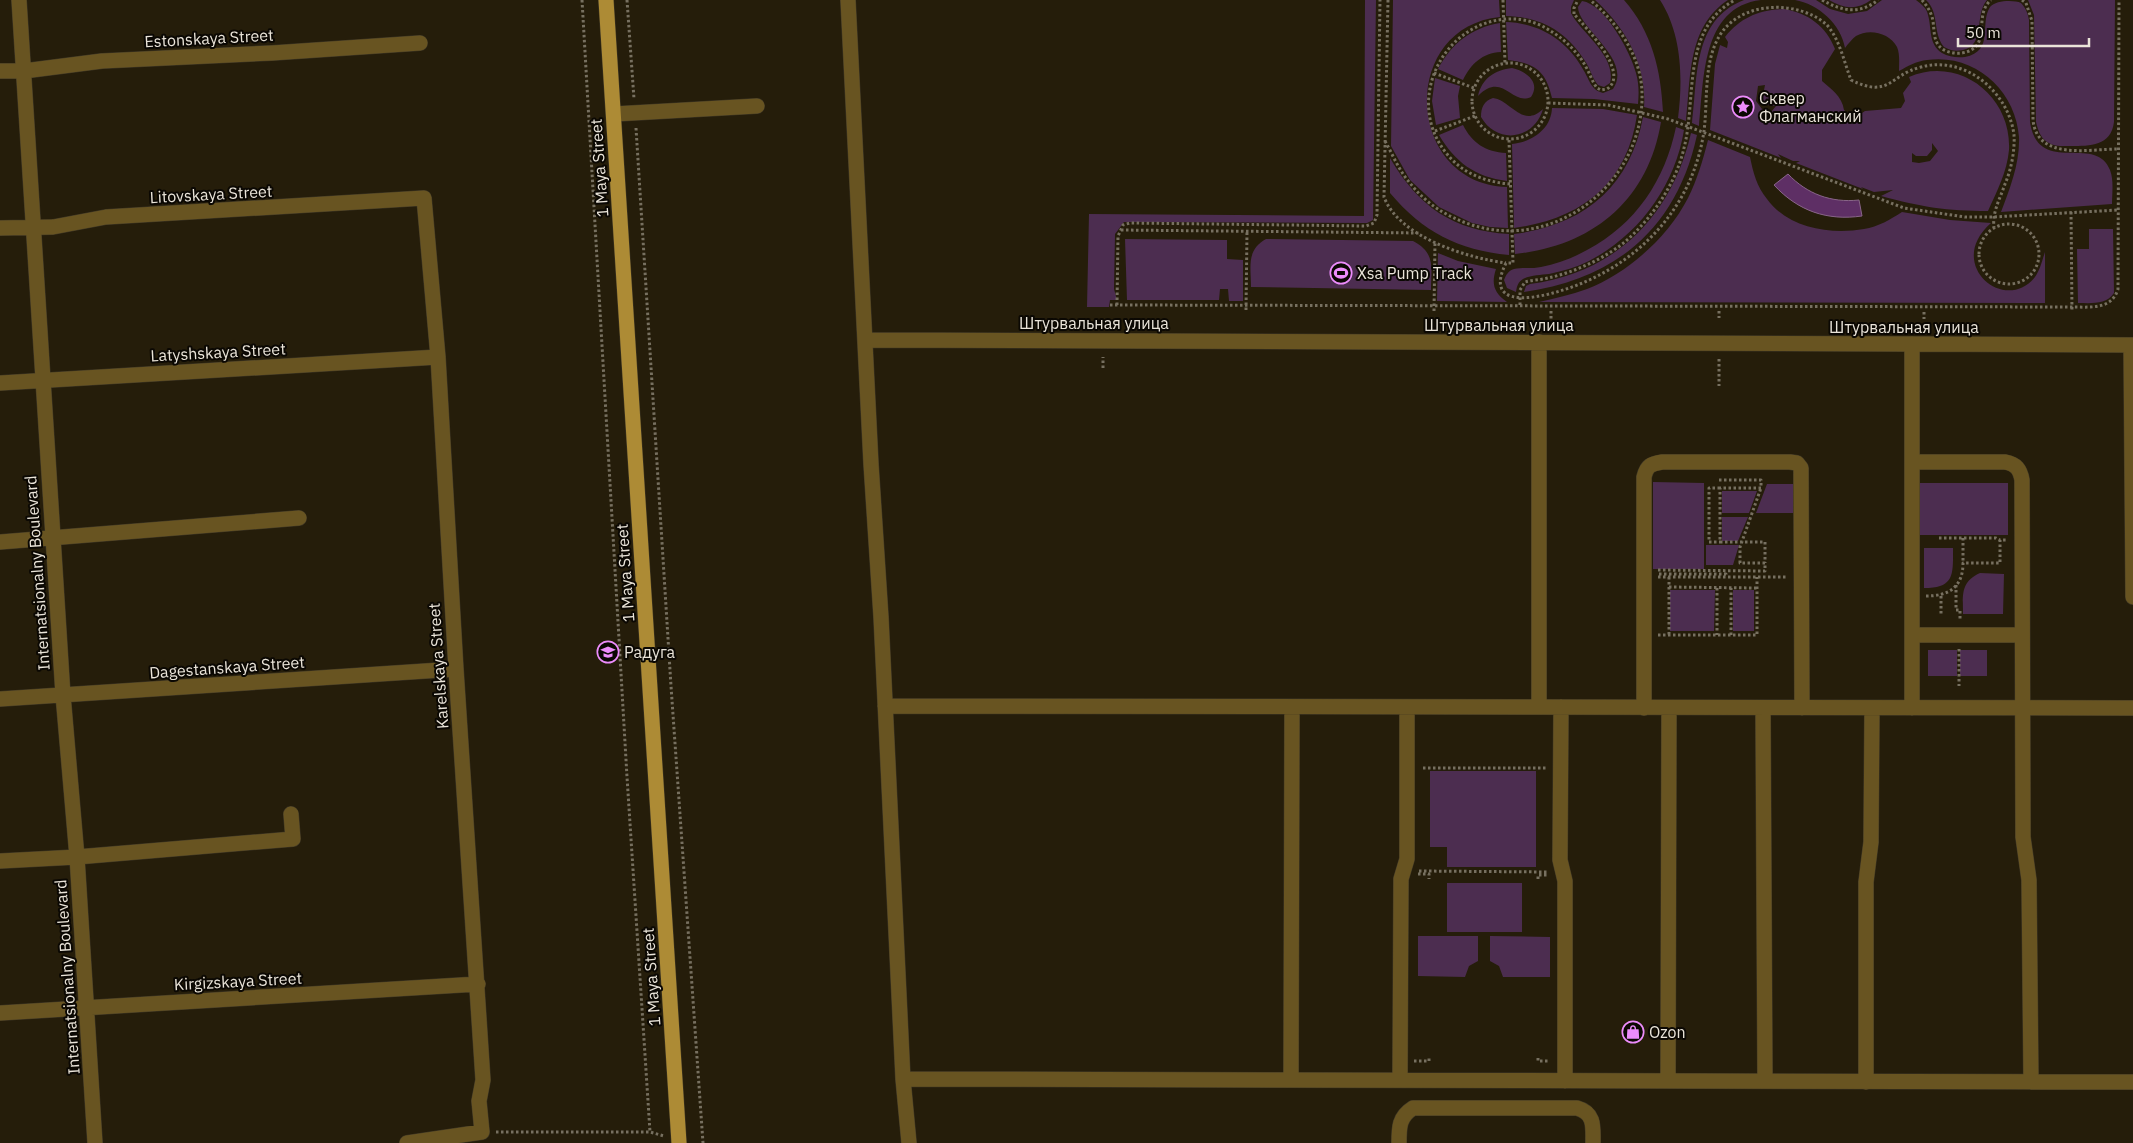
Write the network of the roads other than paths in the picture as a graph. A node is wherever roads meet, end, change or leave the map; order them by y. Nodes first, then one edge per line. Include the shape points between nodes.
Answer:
1 (19, 0) edge
2 (606, 0) edge
3 (848, 0) edge
4 (420, 43) dead end
5 (24, 71) junction
6 (0, 72) edge
7 (757, 106) dead end
8 (614, 114) junction
9 (424, 198) joint
10 (33, 226) junction
11 (0, 228) edge
12 (865, 340) junction
13 (1539, 342) junction
14 (1912, 344) junction
15 (2132, 345) edge
16 (438, 357) junction
17 (42, 380) junction
18 (0, 384) edge
19 (1912, 462) junction
20 (298, 518) dead end
21 (53, 539) junction
22 (0, 542) edge
23 (2133, 597) edge
24 (1912, 635) junction
25 (2022, 635) junction
26 (456, 669) junction
27 (63, 695) junction
28 (0, 699) edge
29 (885, 706) junction
30 (1292, 707) junction
31 (1407, 707) junction
32 (1539, 707) junction
33 (1561, 707) junction
34 (1644, 708) junction
35 (1669, 708) junction
36 (1763, 708) junction
37 (1802, 708) junction
38 (1872, 708) junction
39 (1912, 708) junction
40 (2022, 708) junction
41 (2133, 708) edge
42 (291, 814) dead end
43 (77, 857) junction
44 (0, 861) edge
45 (478, 984) junction
46 (86, 1008) junction
47 (0, 1013) edge
48 (903, 1079) junction
49 (1291, 1080) junction
50 (1400, 1080) junction
51 (1565, 1081) junction
52 (1668, 1081) junction
53 (1765, 1081) junction
54 (1866, 1082) junction
55 (2031, 1082) junction
56 (2133, 1082) edge
57 (679, 1142) edge
58 (95, 1143) edge
59 (407, 1143) edge
60 (909, 1143) edge
61 (1399, 1143) edge
62 (1593, 1143) edge

1 - 5 street, Internatsionalny Boulevard
2 - 8 main road, 1 Maya Street
3 - 12 street
4 - 5 street, Estonskaya Street via 102,61
5 - 6 street, Estonskaya Street
5 - 10 street, Internatsionalny Boulevard
7 - 8 street
8 - 57 main road, 1 Maya Street
9 - 10 street, Litovskaya Street via 106,217 53,227
9 - 16 street, Karelskaya Street
10 - 11 street, Litovskaya Street
10 - 17 street, Internatsionalny Boulevard
12 - 13 street, Штурвальная улица
12 - 29 street
13 - 14 street, Штурвальная улица
13 - 32 street
14 - 15 street, Штурвальная улица
14 - 19 street
15 - 23 street
16 - 17 street, Latyshskaya Street
16 - 26 street, Karelskaya Street
17 - 18 street, Latyshskaya Street
17 - 21 street, Internatsionalny Boulevard
19 - 24 street
19 - 25 street via 2005,462 2014,464 2020,471
20 - 21 street
21 - 22 street
21 - 27 street, Internatsionalny Boulevard
24 - 25 street via 1951,625
24 - 39 street
25 - 40 street
26 - 27 street, Dagestanskaya Street
26 - 45 street, Karelskaya Street
27 - 28 street, Dagestanskaya Street
27 - 43 street, Internatsionalny Boulevard
29 - 30 street
29 - 48 street
30 - 31 street
30 - 49 street
31 - 32 street
31 - 50 street via 1408,873 1401,879
32 - 33 street
33 - 34 street
33 - 51 street via 1559,873 1565,881
34 - 35 street
34 - 37 street via 1646,469 1650,464 1662,462 1796,464 1802,468
35 - 36 street
35 - 52 street
36 - 37 street
36 - 53 street
37 - 38 street
38 - 39 street
38 - 54 street via 1871,842 1866,882
39 - 40 street
40 - 41 street
40 - 55 street via 2023,837 2029,880
42 - 43 street via 293,839
43 - 44 street
43 - 46 street, Internatsionalny Boulevard
45 - 46 street, Kirgizskaya Street
45 - 59 street, Karelskaya Street via 482,1132
46 - 47 street, Kirgizskaya Street
46 - 58 street, Internatsionalny Boulevard
48 - 49 street
48 - 60 street
49 - 50 street
50 - 51 street
51 - 52 street
52 - 53 street
53 - 54 street
54 - 55 street
55 - 56 street
61 - 62 street via 1400,1120 1413,1108 1577,1108 1585,1110 1591,1118

